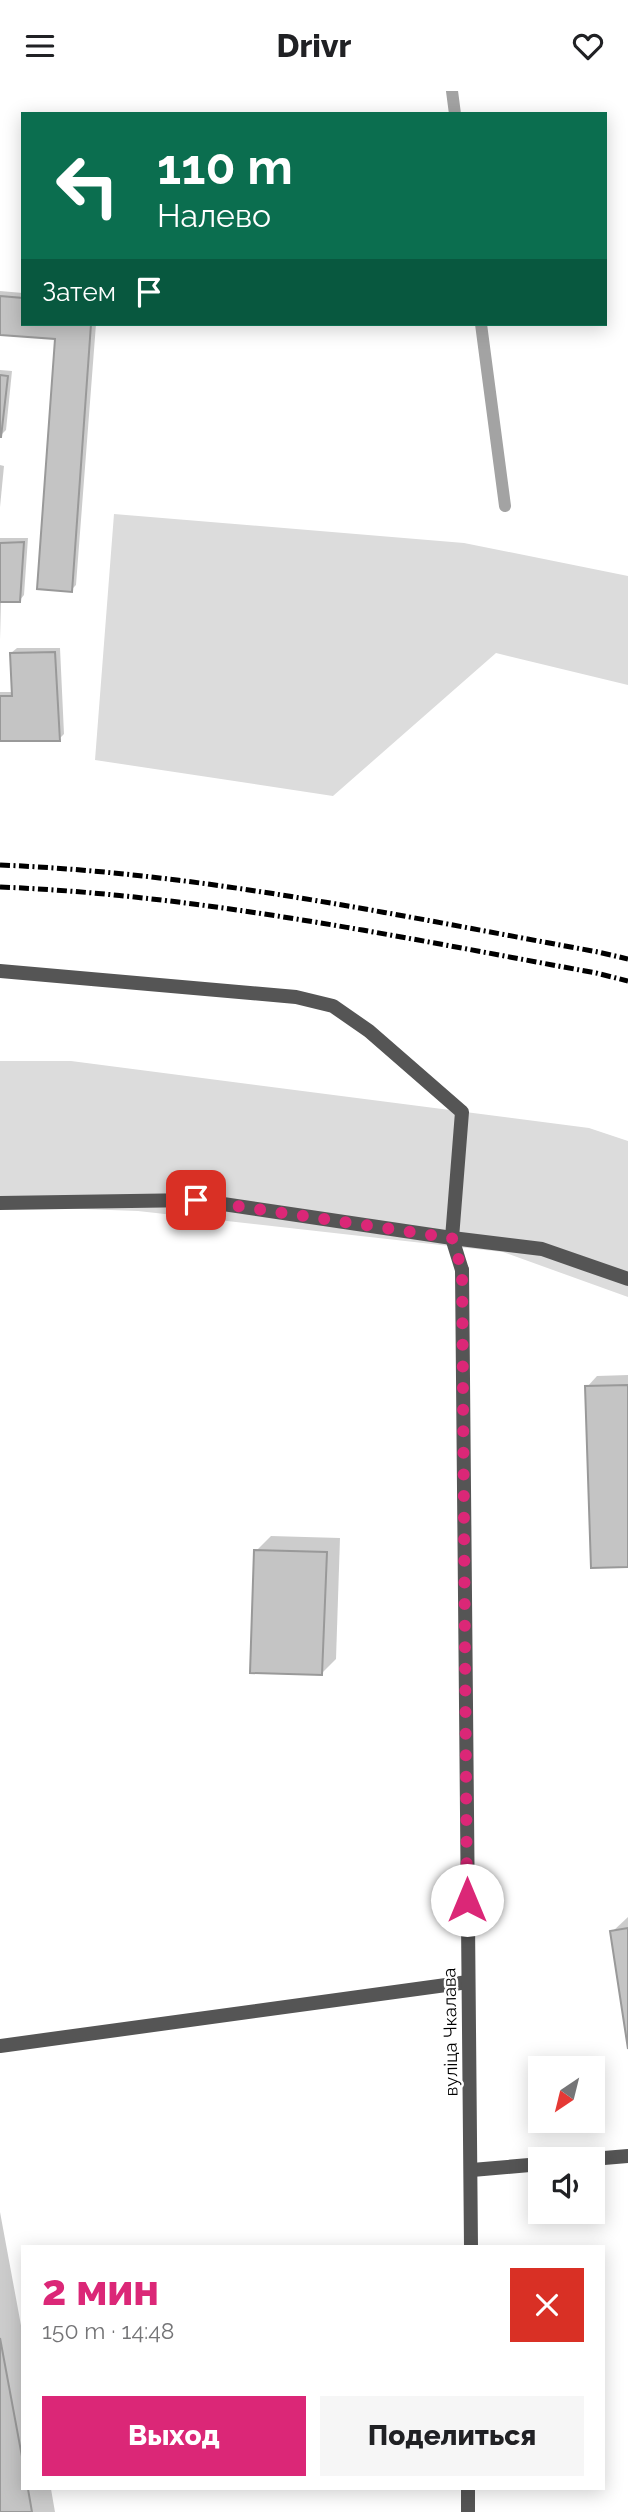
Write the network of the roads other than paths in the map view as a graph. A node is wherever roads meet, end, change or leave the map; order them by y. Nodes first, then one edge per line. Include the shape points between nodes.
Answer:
1 (0, 971) edge
2 (0, 1203) edge
3 (452, 1238) junction
4 (628, 1279) edge
5 (467, 1982) junction
6 (0, 2046) edge
7 (628, 2156) edge
8 (605, 2158) edge
9 (528, 2165) edge
10 (472, 2170) junction
11 (471, 2245) edge
12 (468, 2490) edge
13 (468, 2512) edge

1 - 3 street via 296,997 332,1006 369,1031 462,1112
2 - 3 street via 196,1200
3 - 4 street via 542,1249
3 - 5 street, вуліца Чкалава via 462,1270
5 - 6 street
5 - 10 street, вуліца Чкалава
7 - 8 street
9 - 10 street
10 - 11 street, вуліца Чкалава
12 - 13 street

